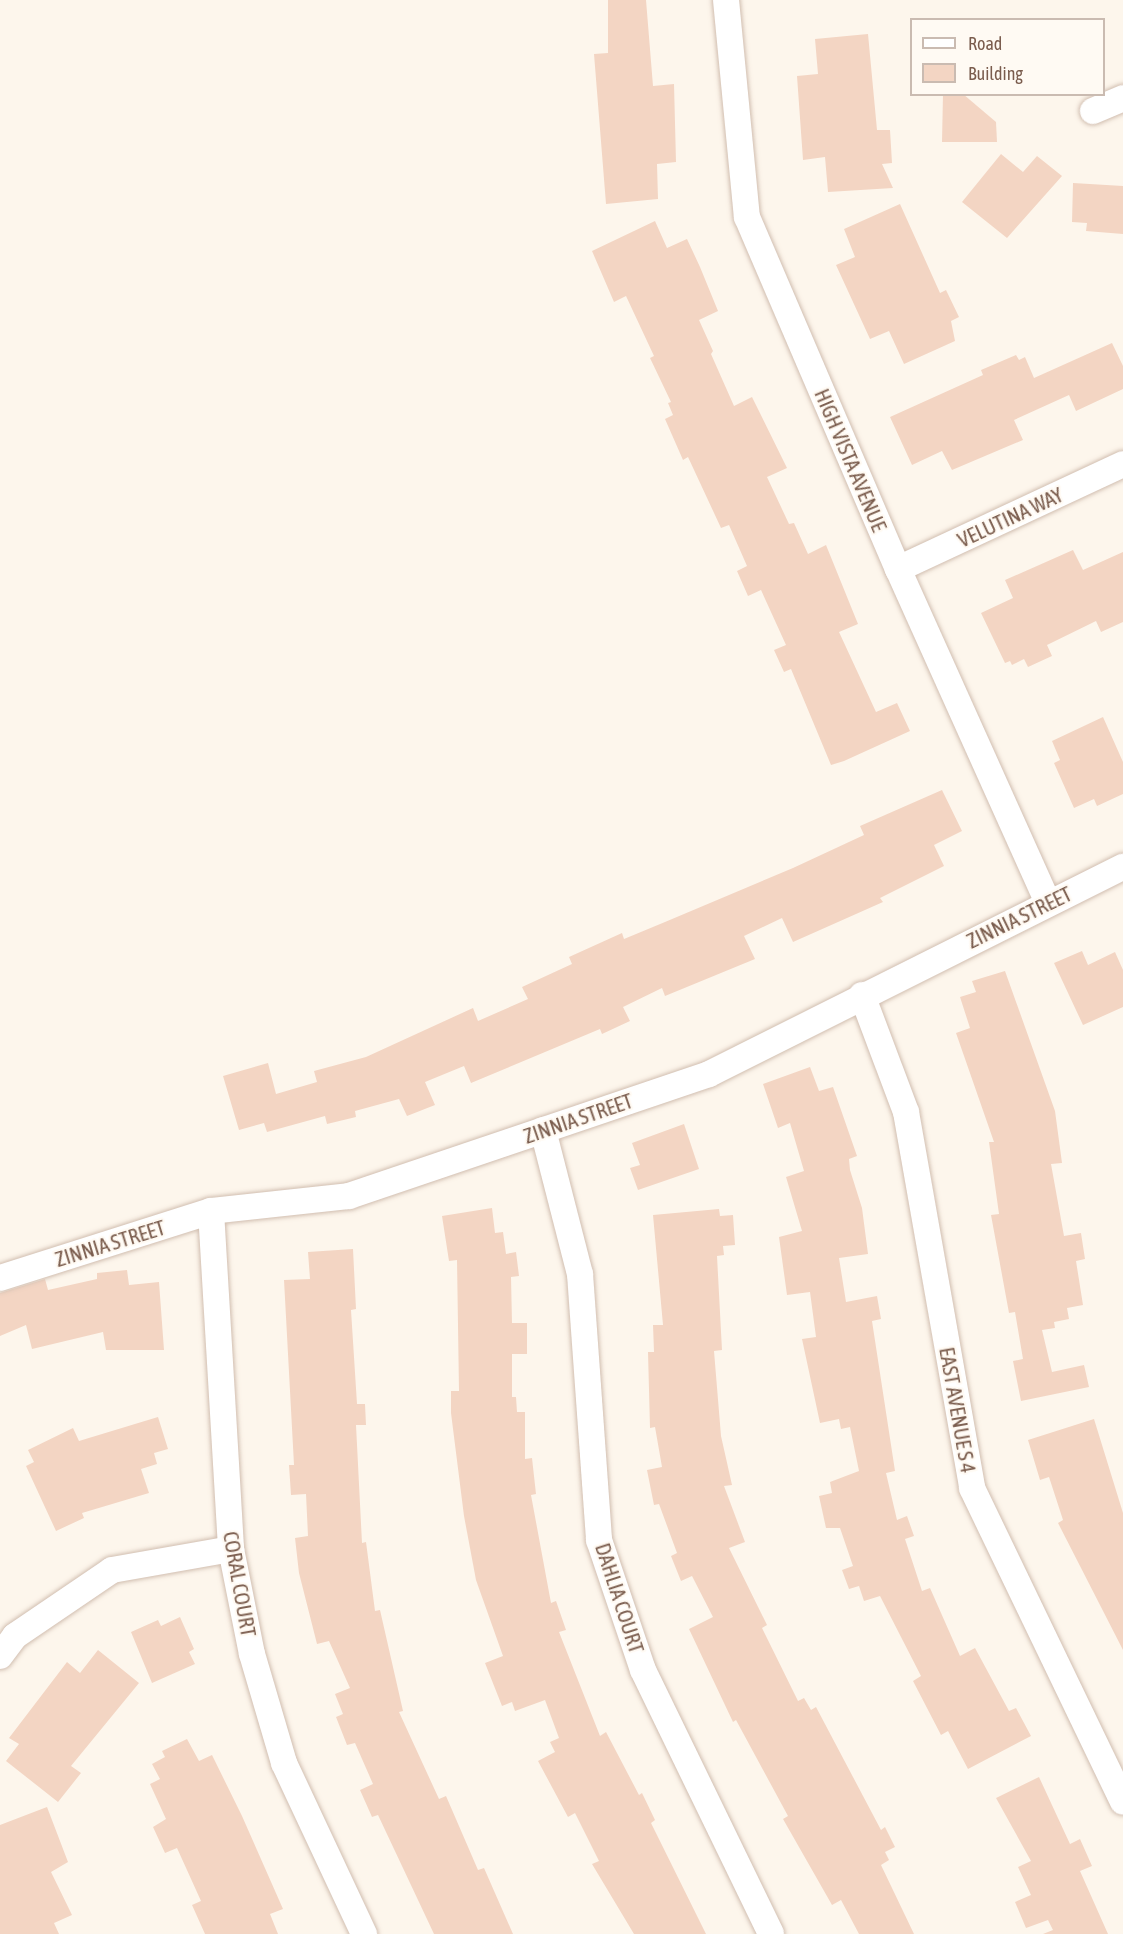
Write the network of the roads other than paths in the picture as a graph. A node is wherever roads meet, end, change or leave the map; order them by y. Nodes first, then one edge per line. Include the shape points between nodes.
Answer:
1 (726, 0) edge
2 (1123, 98) edge
3 (1093, 111) dead end
4 (1123, 464) edge
5 (898, 569) junction
6 (1123, 867) edge
7 (1047, 901) junction
8 (862, 995) junction
9 (543, 1130) junction
10 (212, 1211) junction
11 (0, 1278) edge
12 (231, 1549) junction
13 (0, 1656) edge
14 (1123, 1802) edge
15 (364, 1934) edge
16 (771, 1934) edge

1 - 5 street, HIGH VISTA AVENUE via 747,217
2 - 3 street
4 - 5 street, VELUTINA WAY
5 - 7 street, HIGH VISTA AVENUE
6 - 7 street, ZINNIA STREET
7 - 8 street, ZINNIA STREET
8 - 9 street, ZINNIA STREET via 708,1074
8 - 14 street, EAST AVENUE S 4 via 906,1112 972,1488
9 - 10 street, ZINNIA STREET via 350,1196
9 - 16 street, DAHLIA COURT via 580,1274 599,1540 643,1670
10 - 11 street, ZINNIA STREET
10 - 12 street, CORAL COURT
12 - 13 street via 112,1570 15,1636
12 - 15 street, CORAL COURT via 252,1654 284,1763

